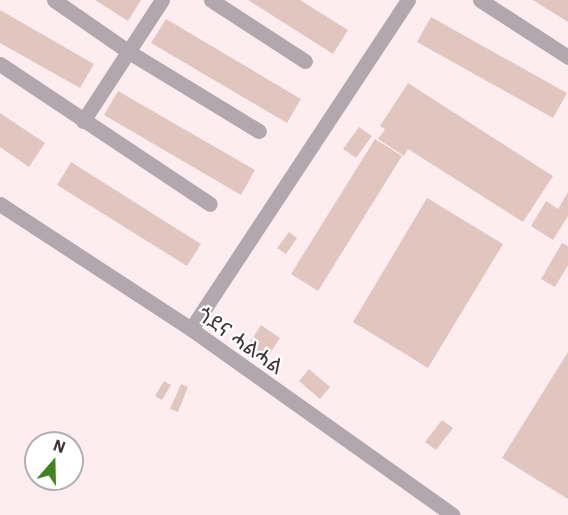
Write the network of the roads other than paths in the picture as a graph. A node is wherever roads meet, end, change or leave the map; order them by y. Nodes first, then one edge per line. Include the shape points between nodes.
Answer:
1 (54, 0) edge
2 (162, 0) edge
3 (211, 0) edge
4 (408, 0) edge
5 (480, 0) edge
6 (129, 52) junction
7 (568, 57) edge
8 (305, 61) dead end
9 (0, 64) edge
10 (83, 121) junction
11 (259, 131) dead end
12 (0, 204) edge
13 (210, 204) dead end
14 (191, 329) junction
15 (453, 515) edge

1 - 6 street
2 - 6 street
3 - 8 street
4 - 14 street
5 - 7 street
6 - 10 street
6 - 11 street
9 - 10 street
10 - 13 street
12 - 14 street, ጎደና ሓልሓል
14 - 15 street, ጎደና ሓልሓል

